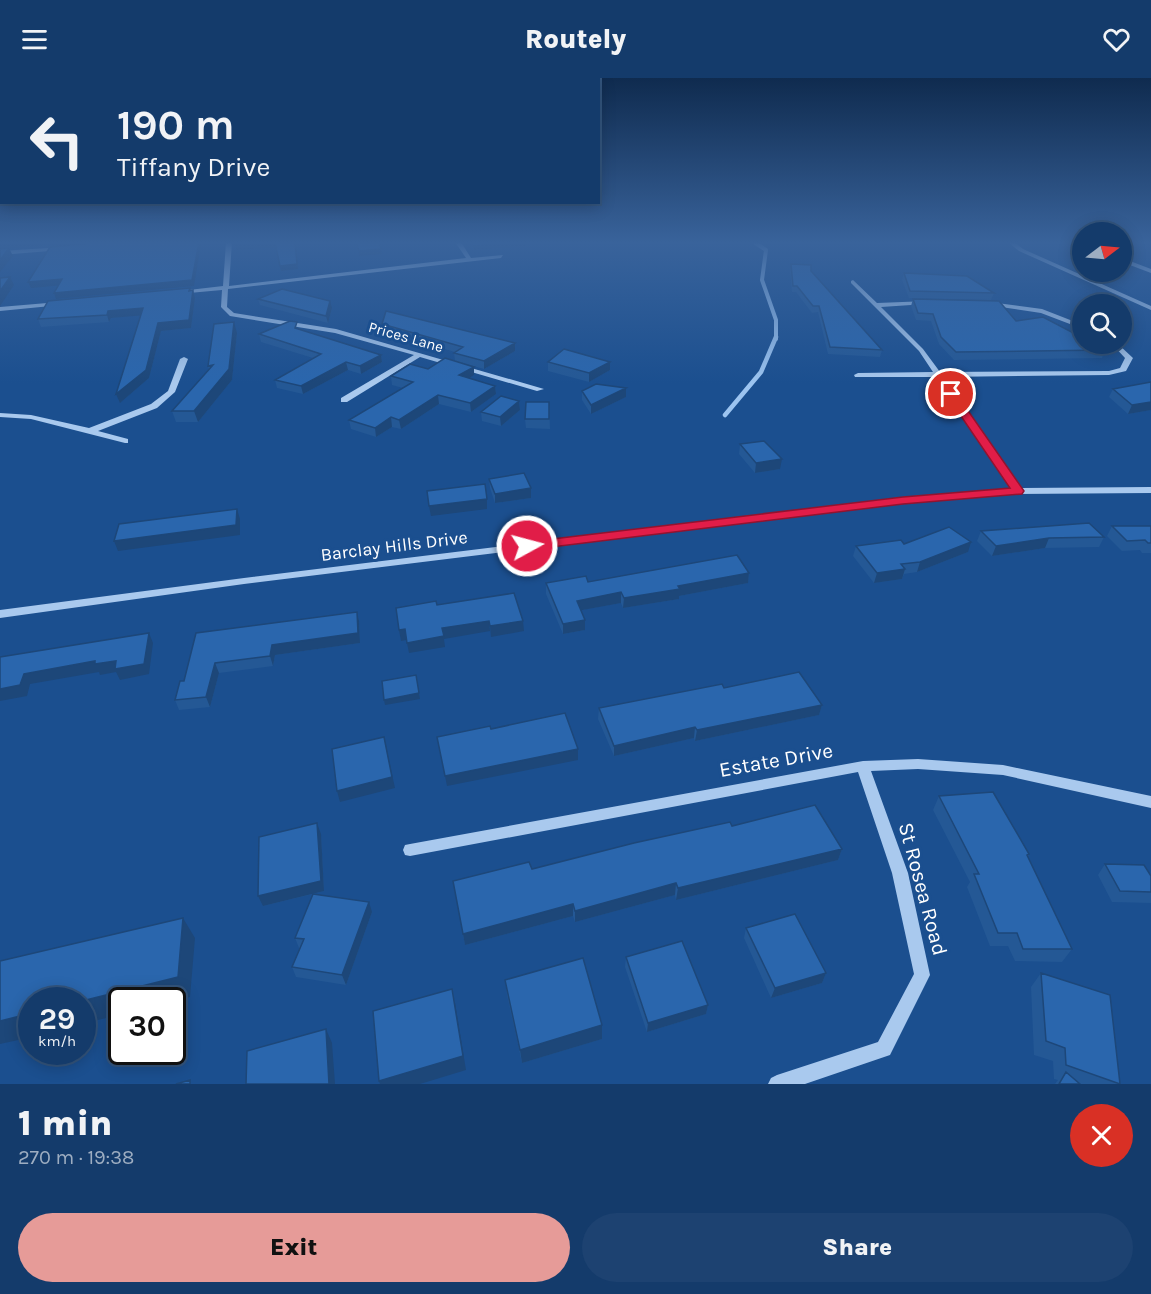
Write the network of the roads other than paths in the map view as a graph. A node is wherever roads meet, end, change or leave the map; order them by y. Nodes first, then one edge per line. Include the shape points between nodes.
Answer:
1 (223, 288) edge
2 (214, 289) edge
3 (860, 289) edge
4 (1108, 289) edge
5 (173, 293) edge
6 (938, 302) edge
7 (69, 303) edge
8 (983, 304) edge
9 (875, 305) junction
10 (1151, 308) edge
11 (0, 309) edge
12 (1072, 323) edge
13 (1126, 354) edge
14 (419, 355) junction
15 (184, 359) dead end
16 (938, 374) junction
17 (858, 375) dead end
18 (540, 389) dead end
19 (344, 400) dead end
20 (0, 415) edge
21 (90, 432) junction
22 (125, 441) dead end
23 (1151, 490) edge
24 (1018, 491) junction
25 (0, 614) edge
26 (863, 766) junction
27 (1151, 802) edge
28 (410, 850) dead end
29 (777, 1084) edge

1 - 14 street, Prices Lane via 224,307 232,315 322,327
2 - 5 street
3 - 9 street
4 - 10 street
6 - 9 street
7 - 11 street
8 - 12 street via 1033,309
9 - 16 street via 916,343
13 - 16 street via 1130,357 1123,369 1109,373
14 - 18 street, Prices Lane
14 - 19 street
15 - 21 street via 171,392 154,406
16 - 17 street
16 - 24 street
20 - 21 street via 50,421
21 - 22 street
23 - 24 street, Barclay Hills Drive
24 - 25 street, Barclay Hills Drive via 903,500
26 - 27 street, Estate Drive via 918,764 1004,770
26 - 28 street, Estate Drive
26 - 29 street, St Rosea Road via 900,873 922,975 884,1049

